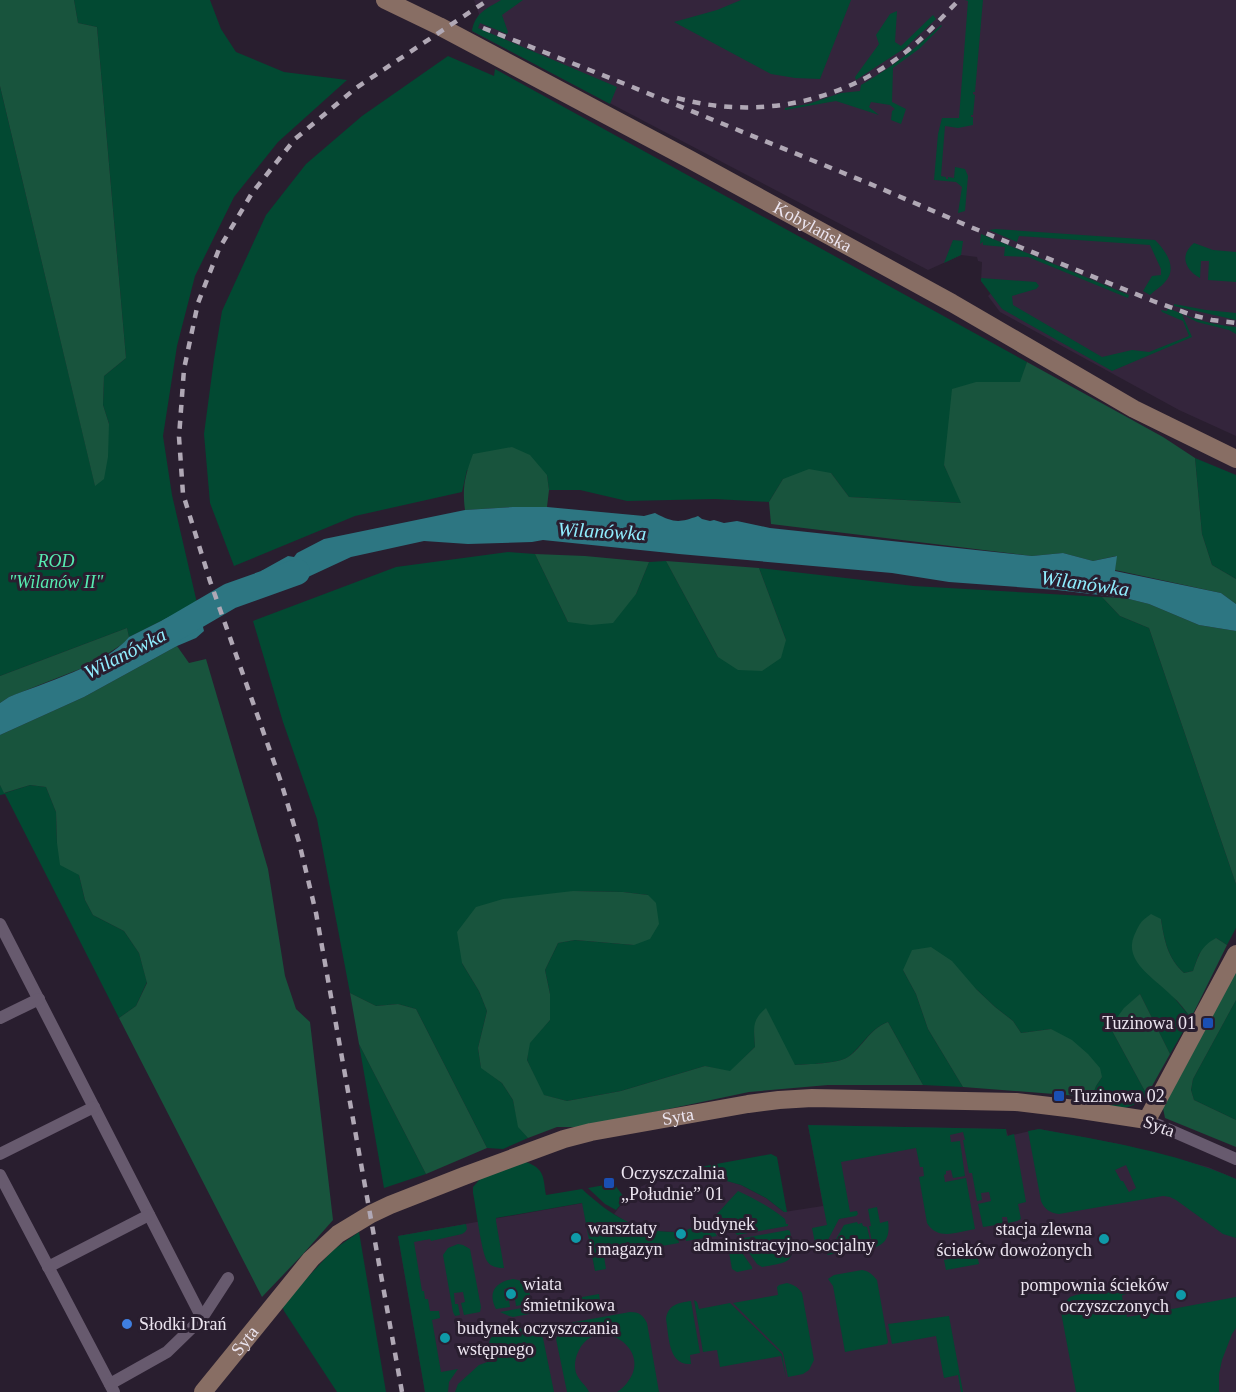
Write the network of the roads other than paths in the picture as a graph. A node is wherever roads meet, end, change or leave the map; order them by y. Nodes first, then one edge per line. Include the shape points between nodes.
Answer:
1 (385, 0) edge
2 (1236, 459) edge
3 (0, 924) edge
4 (1236, 954) edge
5 (39, 999) junction
6 (0, 1018) edge
7 (94, 1107) junction
8 (1147, 1120) junction
9 (0, 1154) edge
10 (1236, 1159) edge
11 (0, 1175) edge
12 (149, 1215) junction
13 (48, 1267) junction
14 (228, 1278) dead end
15 (202, 1317) junction
16 (112, 1388) edge
17 (203, 1392) edge

1 - 2 street, Kobylańska via 689,159 952,303 1134,409
3 - 5 street
4 - 8 street
5 - 6 street
5 - 7 street
7 - 9 street
7 - 12 street
8 - 10 street, Syta
8 - 17 street, Syta via 1016,1102 812,1098 748,1104 564,1139 390,1205 338,1234 311,1259
11 - 13 street
12 - 13 street
12 - 15 street
13 - 16 street
14 - 15 street
15 - 16 street via 167,1352

